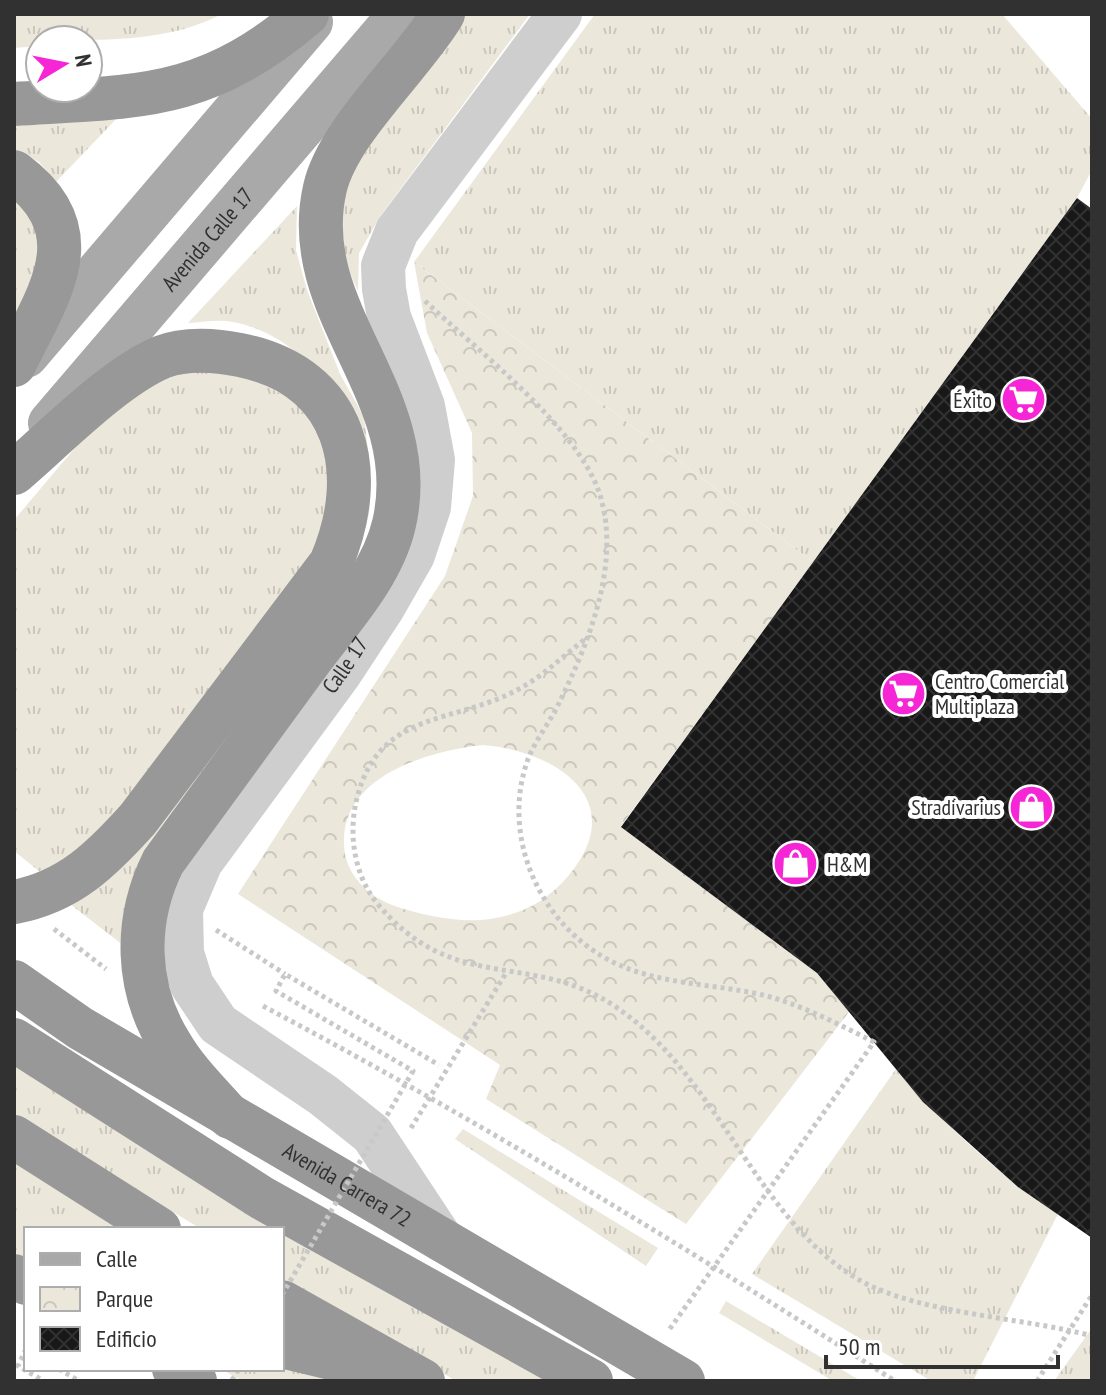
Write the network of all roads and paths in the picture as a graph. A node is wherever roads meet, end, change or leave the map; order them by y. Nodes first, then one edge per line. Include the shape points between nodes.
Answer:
1 (307, 14) edge
2 (318, 14) edge
3 (400, 14) edge
4 (443, 14) edge
5 (560, 14) edge
6 (14, 104) edge
7 (14, 172) edge
8 (383, 266) junction
9 (14, 365) edge
10 (14, 371) edge
11 (14, 464) edge
12 (14, 473) edge
13 (584, 639) junction
14 (16, 902) edge
15 (243, 945) dead end
16 (506, 973) junction
17 (285, 974) junction
18 (14, 982) edge
19 (145, 984) junction
20 (252, 1000) dead end
21 (14, 1040) edge
22 (446, 1069) junction
23 (431, 1095) junction
24 (230, 1117) junction
25 (14, 1137) edge
26 (391, 1159) junction
27 (768, 1187) junction
28 (156, 1227) edge
29 (442, 1240) junction
30 (714, 1266) junction
31 (284, 1292) edge
32 (1092, 1295) edge
33 (284, 1303) edge
34 (1069, 1331) junction
35 (1092, 1336) edge
36 (284, 1346) edge
37 (178, 1371) edge
38 (577, 1373) edge
39 (656, 1374) edge
40 (421, 1380) edge
41 (195, 1381) edge
42 (895, 1381) edge
43 (1037, 1381) edge

1 - 6 highway via 267,48 209,79 133,97
2 - 10 main road
3 - 11 main road, Avenida Calle 17
4 - 19 highway via 346,145 325,186 320,226 325,271 339,311 387,409 397,453 394,524 368,581 163,862 143,923
5 - 8 street, Calle 17 via 397,231
7 - 9 highway via 35,187 51,211 61,255 57,276
8 - 13 path via 558,427 591,473 606,524 607,549 604,580
8 - 26 street, Calle 17 via 389,317 423,406 433,460 425,519 413,555 382,609 201,862 181,909 182,953 203,1006 239,1039 356,1119
12 - 14 highway via 132,373 164,356 218,351 285,372 310,389 345,443 351,471 344,531 331,563 138,819 108,853 71,882
13 - 16 path via 516,690 404,731 373,761 356,801 353,827 359,869 369,892 398,927 446,958
13 - 27 path via 560,701 530,753 520,789 521,837 543,900 575,936 618,965 794,1004 874,1042
14 - 19 path via 123,982
15 - 17 path
16 - 22 path
16 - 27 path via 591,992 641,1026 682,1067
17 - 22 path, bridge
17 - 31 path, bridge via 276,991 413,1071
18 - 24 highway, Avenida Carrera 72 via 80,1028
19 - 24 highway via 172,1047
20 - 23 path
21 - 38 highway via 262,1198
22 - 23 path
23 - 26 path
23 - 30 path
24 - 29 highway, Avenida Carrera 72
25 - 28 highway
26 - 29 street, Calle 17
27 - 30 path
27 - 34 path via 819,1250 879,1290
29 - 39 highway, Avenida Carrera 72
30 - 39 path
30 - 42 path
32 - 34 path
33 - 40 highway
34 - 35 path
34 - 43 path
36 - 40 highway
37 - 41 highway
38 - 39 highway

